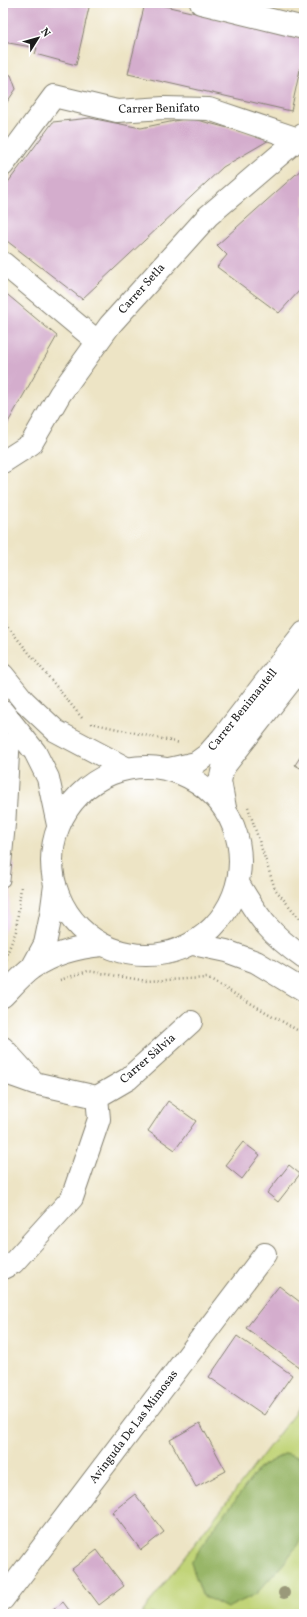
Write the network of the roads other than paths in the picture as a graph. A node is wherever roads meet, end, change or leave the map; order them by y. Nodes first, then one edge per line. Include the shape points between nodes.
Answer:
1 (201, 3) edge
2 (304, 28) edge
3 (301, 136) edge
4 (3, 165) edge
5 (3, 263) edge
6 (98, 342) junction
7 (3, 462) edge
8 (304, 632) edge
9 (304, 664) edge
10 (3, 675) edge
11 (8, 719) edge
12 (126, 768) junction
13 (168, 769) junction
14 (7, 792) edge
15 (225, 808) junction
16 (58, 825) junction
17 (3, 880) edge
18 (238, 884) junction
19 (54, 885) junction
20 (193, 944) junction
21 (103, 945) junction
22 (304, 958) edge
23 (32, 968) junction
24 (304, 991) edge
25 (5, 998) edge
26 (191, 1022) dead end
27 (3, 1048) edge
28 (3, 1072) edge
29 (34, 1083) junction
30 (97, 1097) junction
31 (265, 1254) dead end
32 (3, 1268) edge
33 (3, 1599) edge

1 - 2 street
3 - 4 street, Carrer Benifato via 209,109 117,111 54,96
3 - 6 street, Carrer Setla via 208,216 110,325
5 - 6 street
6 - 7 street, Carrer Setla via 60,394 30,444
8 - 13 street, Carrer Benimantell via 207,755 196,763
9 - 15 street, Carrer Benimantell via 223,768 220,781
10 - 12 street via 24,701 56,731
11 - 14 lane
11 - 16 street via 35,752 48,778
12 - 13 street via 147,766
12 - 16 street via 104,776 85,788 70,805
13 - 15 street via 190,777 209,790
14 - 17 lane
15 - 18 street via 234,825 239,844 241,864
16 - 19 street via 51,865
18 - 20 street via 232,902 222,918
18 - 22 street via 266,927
19 - 21 street via 65,910 81,930
19 - 23 street via 45,944
20 - 21 street via 171,952 148,956 125,953
20 - 24 street via 226,951 256,962
21 - 23 street via 81,947 58,954
23 - 25 street
26 - 30 street, Carrer Sàlvia via 128,1079
27 - 29 street
28 - 29 street
29 - 30 street
30 - 32 street via 99,1119 72,1198 13,1263
31 - 33 street, Avinguda De Las Mimosas

